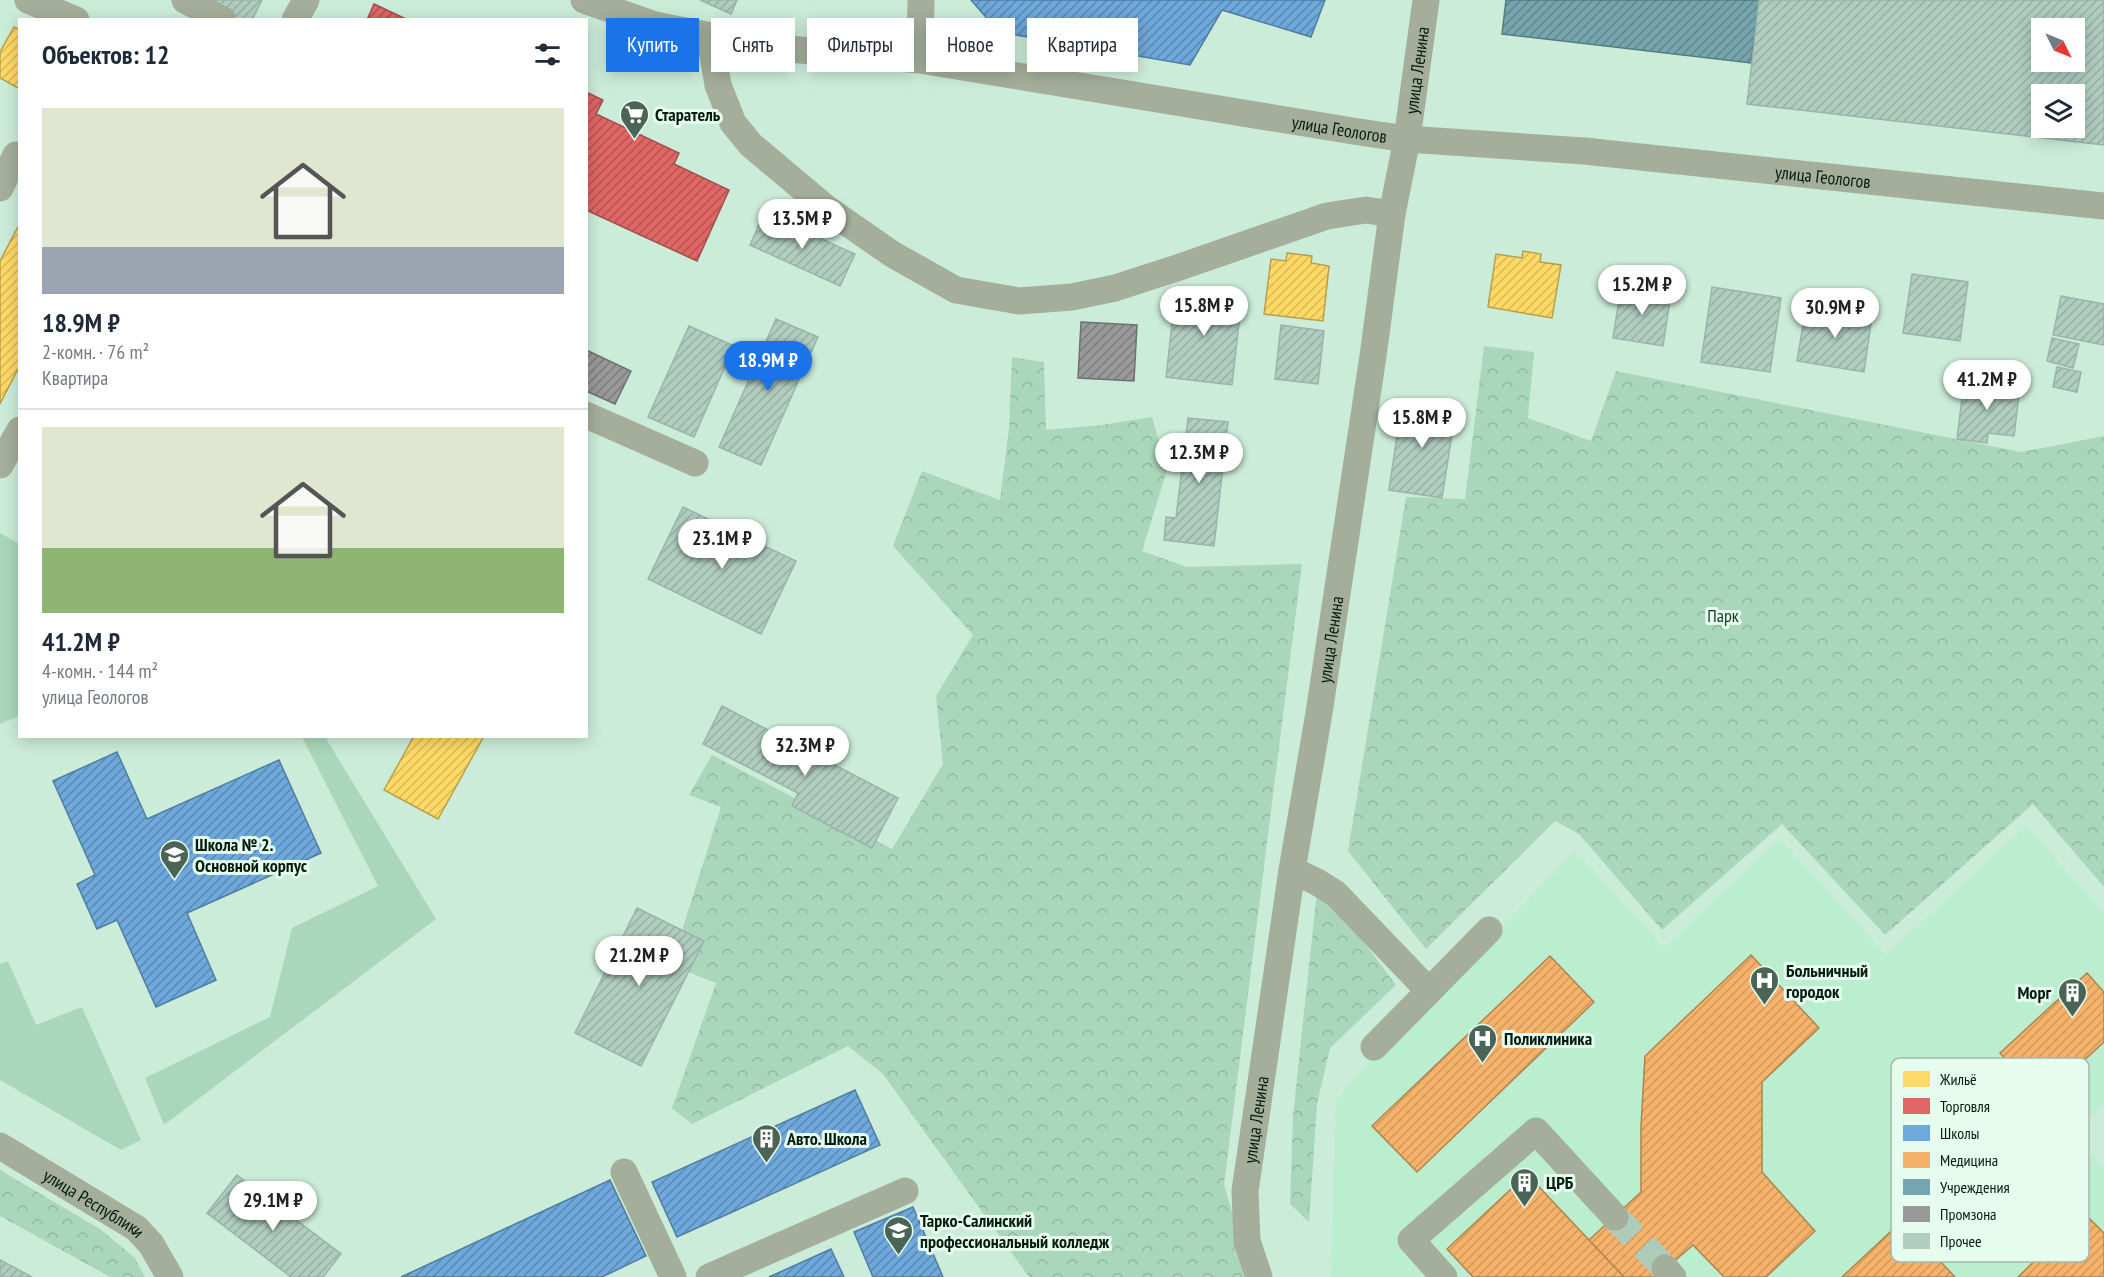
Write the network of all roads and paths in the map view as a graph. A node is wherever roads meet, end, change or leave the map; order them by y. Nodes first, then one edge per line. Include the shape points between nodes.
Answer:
1 (28, 0) edge
2 (185, 0) edge
3 (306, 0) edge
4 (584, 0) edge
5 (921, 0) edge
6 (1426, 0) edge
7 (71, 18) edge
8 (219, 18) edge
9 (296, 18) edge
10 (711, 37) edge
11 (795, 50) edge
12 (920, 60) junction
13 (716, 72) edge
14 (1407, 139) junction
15 (18, 156) edge
16 (0, 188) edge
17 (2104, 206) edge
18 (1392, 214) junction
19 (588, 416) edge
20 (18, 434) edge
21 (695, 463) dead end
22 (0, 465) edge
23 (1292, 870) junction
24 (1489, 930) dead end
25 (1429, 991) junction
26 (1374, 1047) dead end
27 (0, 1146) edge
28 (624, 1172) dead end
29 (905, 1191) dead end
30 (1615, 1217) tunnel mouth
31 (170, 1277) edge
32 (673, 1277) edge
33 (709, 1277) edge
34 (1259, 1277) edge
35 (1444, 1277) edge

1 - 7 street
2 - 8 street
3 - 9 street
4 - 10 street, улица Геологов via 655,25
5 - 12 street
6 - 14 street, улица Ленина
11 - 12 street, улица Геологов
12 - 14 street, улица Геологов
13 - 18 street via 733,123 752,145 826,208 892,254 956,291 1019,301 1072,297 1136,282 1327,216 1366,210
14 - 17 street, улица Геологов via 1584,151
14 - 18 street, улица Ленина
15 - 16 street
18 - 23 street, улица Ленина via 1326,667
19 - 21 street
20 - 22 street
23 - 25 street via 1336,894
23 - 34 street, улица Ленина via 1245,1191 1247,1241
24 - 25 street
25 - 26 street
27 - 31 street, улица Республики via 136,1228 152,1244
28 - 32 street
29 - 33 street
30 - 35 street via 1536,1131 1411,1240

